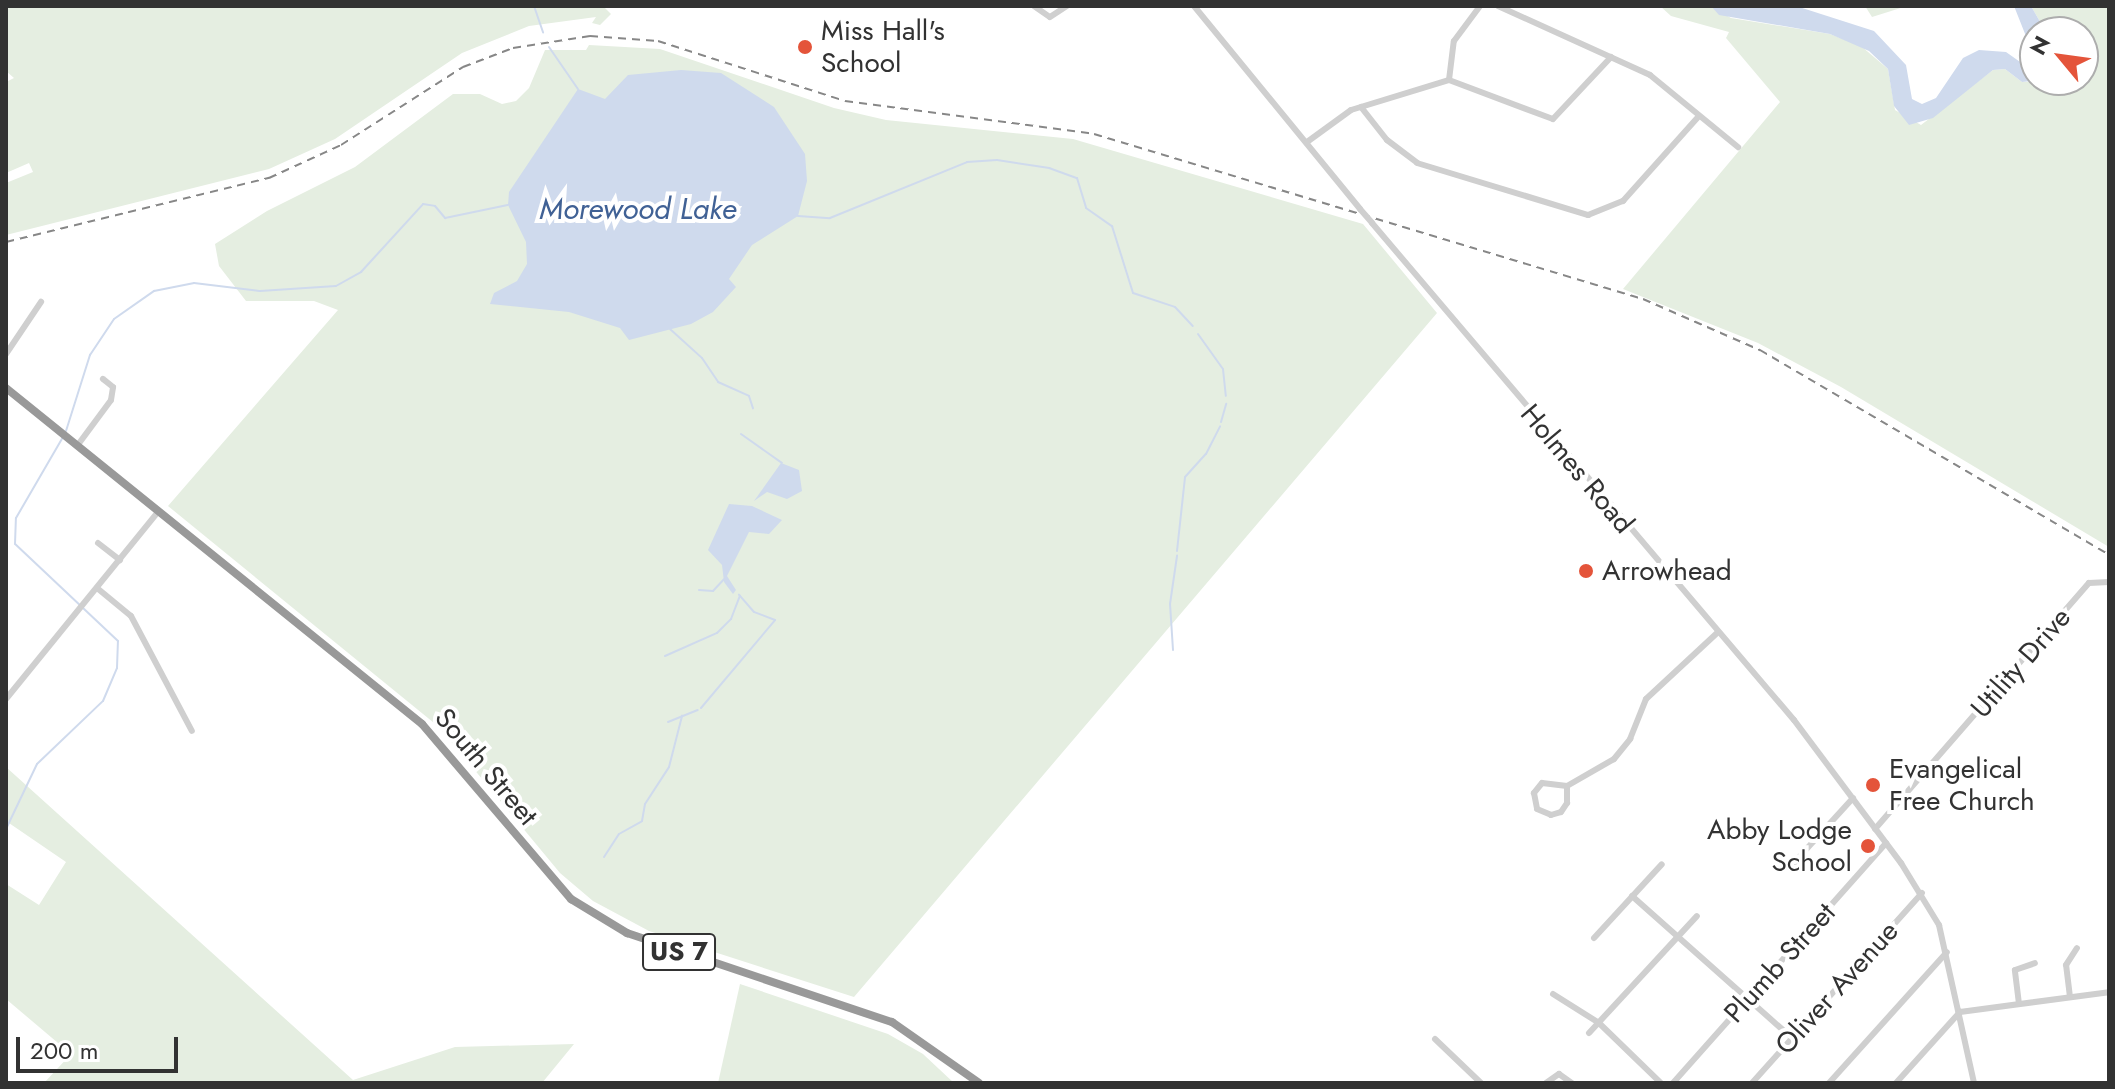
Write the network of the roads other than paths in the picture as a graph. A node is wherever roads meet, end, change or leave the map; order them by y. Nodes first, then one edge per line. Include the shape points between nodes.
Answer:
1 (1034, 6) edge
2 (1067, 6) edge
3 (1194, 6) edge
4 (1480, 6) edge
5 (1498, 6) edge
6 (1611, 57) junction
7 (1449, 80) junction
8 (1361, 107) junction
9 (1698, 117) junction
10 (1307, 142) junction
11 (1738, 147) dead end
12 (41, 302) dead end
13 (6, 354) edge
14 (103, 379) dead end
15 (6, 389) edge
16 (77, 446) junction
17 (159, 511) junction
18 (98, 543) dead end
19 (120, 560) junction
20 (2109, 582) edge
21 (97, 588) junction
22 (1717, 633) junction
23 (6, 699) edge
24 (192, 731) dead end
25 (1567, 786) junction
26 (1853, 798) junction
27 (1875, 829) junction
28 (1886, 843) junction
29 (1662, 864) dead end
30 (1791, 866) dead end
31 (1922, 893) junction
32 (1632, 896) junction
33 (1697, 916) dead end
34 (1594, 938) dead end
35 (1677, 938) junction
36 (2077, 948) dead end
37 (1947, 952) junction
38 (2035, 963) dead end
39 (2109, 992) edge
40 (1553, 994) dead end
41 (2070, 997) junction
42 (1747, 999) junction
43 (2019, 1004) junction
44 (1960, 1012) junction
45 (1599, 1023) junction
46 (1589, 1033) dead end
47 (1792, 1038) junction
48 (1435, 1039) dead end
49 (979, 1083) edge
50 (1481, 1083) edge
51 (1546, 1083) edge
52 (1572, 1083) edge
53 (1661, 1083) edge
54 (1673, 1083) edge
55 (1752, 1083) edge
56 (1829, 1083) edge
57 (1896, 1083) edge
58 (1974, 1083) edge

1 - 2 street via 1050,17
3 - 10 street, Holmes Road
4 - 7 street via 1454,41
5 - 6 street
6 - 7 street via 1553,119
6 - 9 street via 1653,77
7 - 8 street
8 - 9 street via 1387,140 1417,163 1588,215 1623,201
8 - 10 street via 1337,117
9 - 11 street
10 - 22 street, Holmes Road, bridge
12 - 13 street
14 - 16 street via 113,387 111,400
15 - 16 highway, South Street / US 7
16 - 17 highway, South Street / US 7
17 - 19 street
17 - 49 highway, South Street / US 7 via 422,724 539,866 596,917 627,933 892,1022
18 - 19 street
19 - 21 street
20 - 27 street, Utility Drive via 2089,583
21 - 23 street
21 - 24 street via 131,616
22 - 25 street via 1646,699 1630,739 1614,759
22 - 26 street, Holmes Road
25 - 25 street via 1542,783 1534,793 1537,809 1551,815 1561,812
26 - 27 street, Holmes Road
26 - 30 street
27 - 28 street, Holmes Road
28 - 31 street, Holmes Road
28 - 42 street, Plumb Street
29 - 32 street
31 - 37 street, Holmes Road
31 - 47 street, Oliver Avenue
32 - 34 street
32 - 35 street
33 - 35 street
35 - 42 street
35 - 45 street
36 - 41 street via 2066,965
37 - 44 street, Holmes Road
37 - 56 street
38 - 43 street via 2015,970
39 - 41 street
40 - 45 street
41 - 43 street
42 - 47 street
42 - 54 street, Plumb Street
43 - 44 street
44 - 57 street
44 - 58 street, Holmes Road
45 - 46 street
45 - 53 street
47 - 55 street, Oliver Avenue
48 - 50 street
51 - 52 street via 1559,1074

